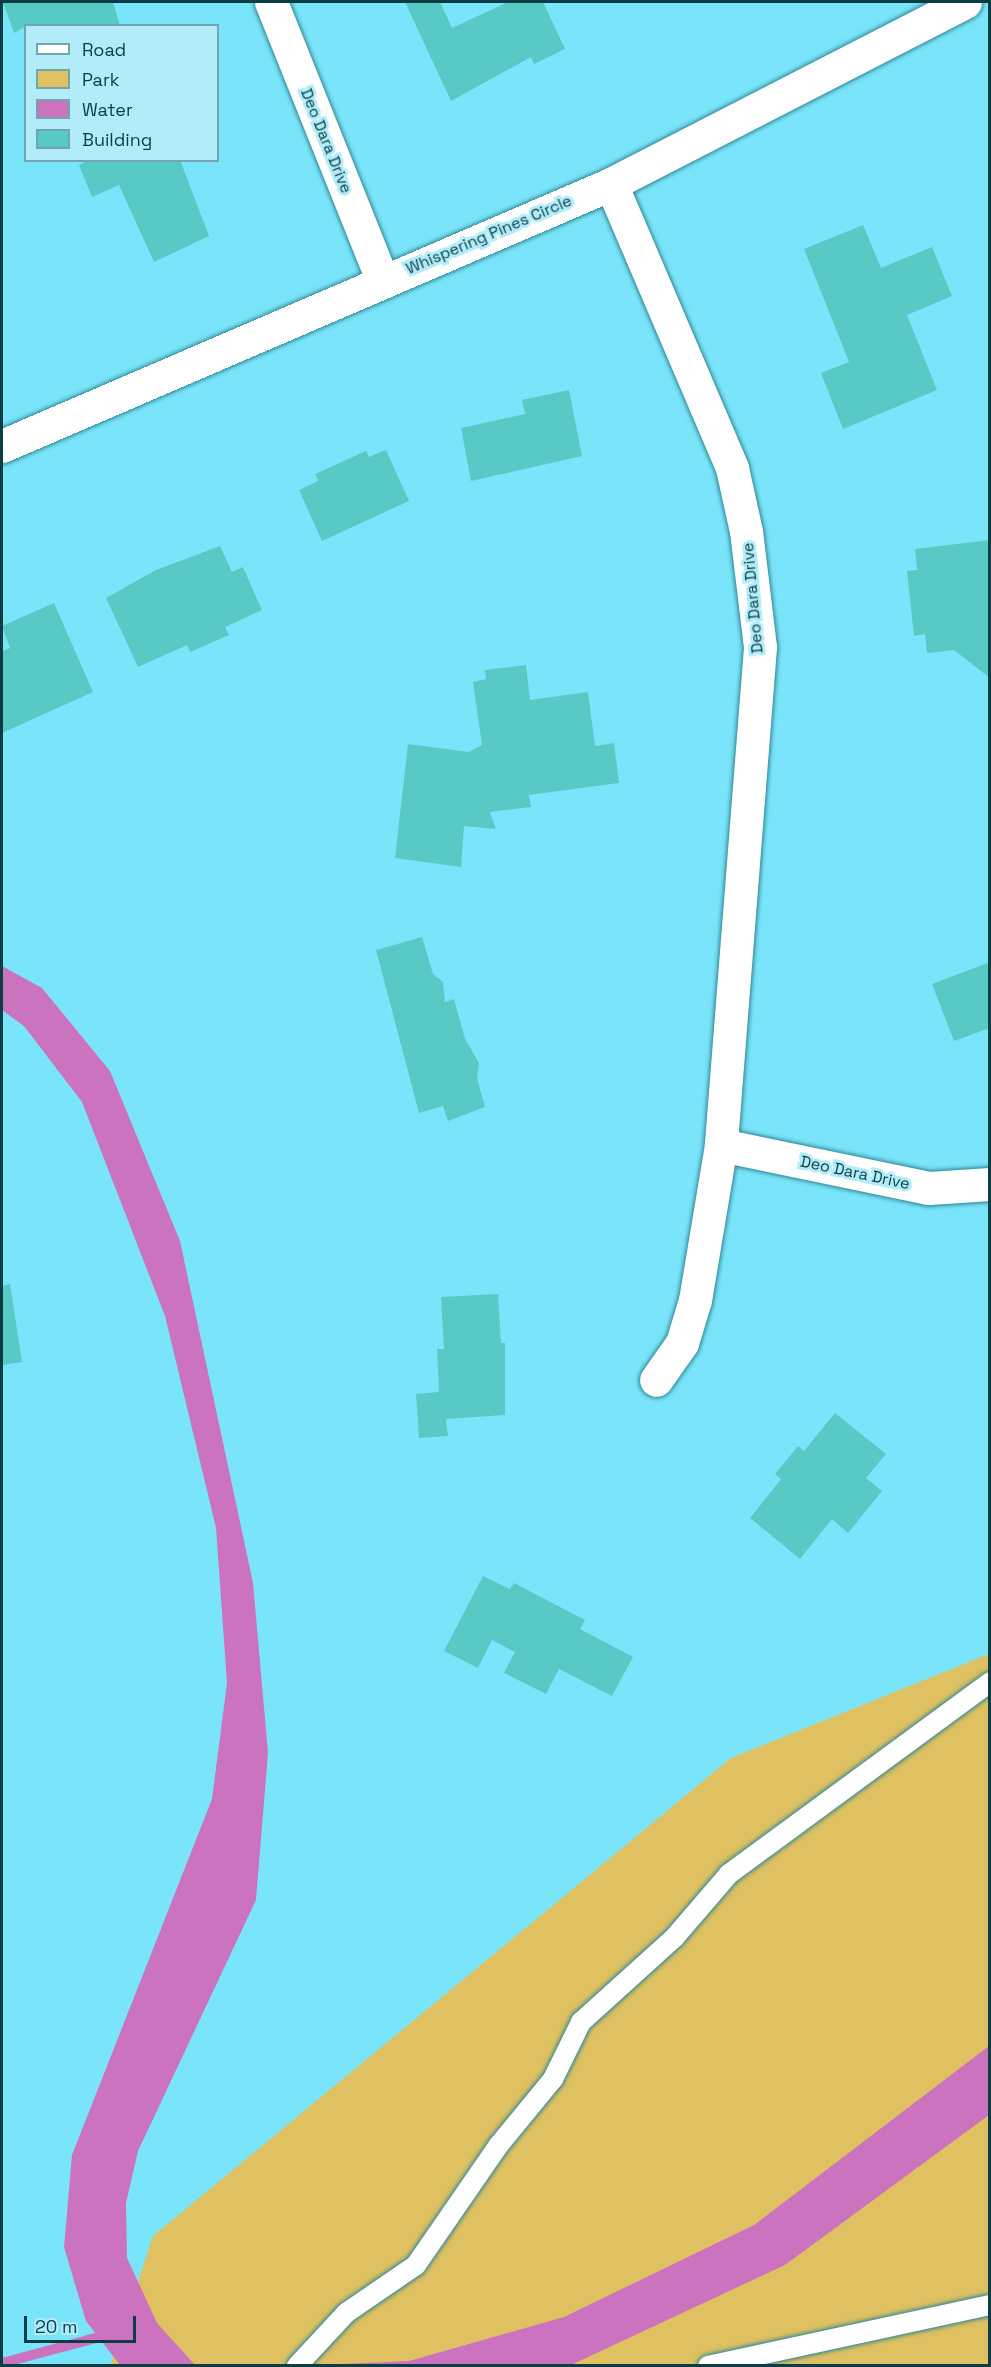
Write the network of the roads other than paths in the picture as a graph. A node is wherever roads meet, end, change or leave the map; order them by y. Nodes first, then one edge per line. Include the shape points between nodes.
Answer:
1 (271, 2) edge
2 (965, 2) edge
3 (611, 184) junction
4 (382, 280) junction
5 (2, 446) edge
6 (721, 1145) junction
7 (990, 1184) edge
8 (656, 1380) dead end
9 (990, 1682) edge
10 (990, 2305) edge
11 (298, 2364) edge
12 (708, 2366) edge

1 - 4 street, Deo Dara Drive
2 - 3 street, Whispering Pines Circle
3 - 4 street, Whispering Pines Circle
3 - 6 street, Deo Dara Drive via 732,468 746,531 760,647
4 - 5 street, Whispering Pines Circle
6 - 7 street, Deo Dara Drive via 929,1188
6 - 8 street, Deo Dara Drive via 695,1300 682,1343
9 - 11 lane via 729,1874 674,1938 581,2022 553,2079 498,2146 416,2265 346,2313
10 - 12 lane

